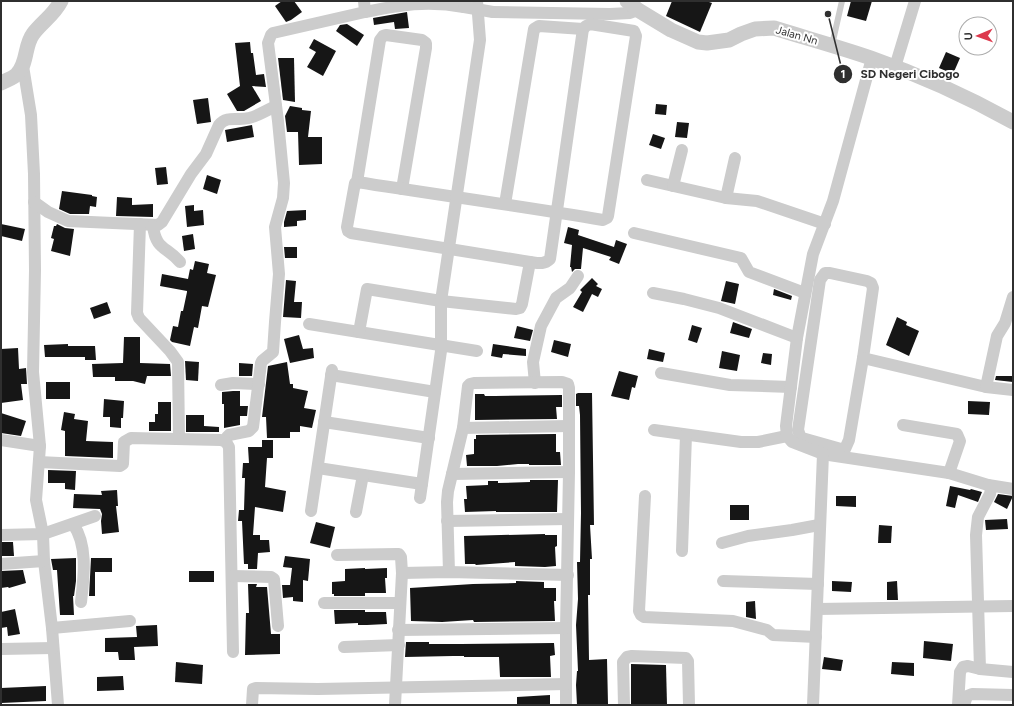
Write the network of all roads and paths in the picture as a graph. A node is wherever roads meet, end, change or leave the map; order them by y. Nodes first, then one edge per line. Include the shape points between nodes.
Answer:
1 (60, 1) edge
2 (477, 1) edge
3 (842, 1) edge
4 (915, 1) edge
5 (632, 5) edge
6 (364, 6) edge
7 (583, 29) junction
8 (832, 45) junction
9 (872, 58) junction
10 (23, 66) junction
11 (895, 67) junction
12 (1, 82) edge
13 (276, 106) junction
14 (1013, 122) edge
15 (682, 150) dead end
16 (735, 158) dead end
17 (647, 180) dead end
18 (358, 182) junction
19 (673, 186) junction
20 (402, 189) junction
21 (457, 196) junction
22 (726, 198) junction
23 (34, 202) junction
24 (505, 204) junction
25 (556, 212) junction
26 (140, 224) junction
27 (825, 224) junction
28 (153, 226) junction
29 (634, 233) dead end
30 (448, 249) junction
31 (180, 262) dead end
32 (530, 262) junction
33 (578, 276) dead end
34 (653, 293) dead end
35 (805, 293) junction
36 (1013, 297) edge
37 (441, 301) junction
38 (309, 324) dead end
39 (359, 332) junction
40 (797, 338) junction
41 (441, 345) junction
42 (477, 351) dead end
43 (863, 358) junction
44 (661, 373) dead end
45 (536, 383) junction
46 (258, 384) junction
47 (221, 385) dead end
48 (791, 387) junction
49 (986, 387) junction
50 (1013, 390) edge
51 (435, 392) junction
52 (324, 422) junction
53 (903, 424) dead end
54 (568, 426) junction
55 (463, 428) junction
56 (654, 430) dead end
57 (686, 435) junction
58 (787, 436) junction
59 (429, 438) junction
60 (179, 439) junction
61 (1, 440) edge
62 (226, 442) junction
63 (40, 446) junction
64 (824, 450) junction
65 (39, 462) junction
66 (318, 468) junction
67 (569, 472) junction
68 (949, 473) junction
69 (452, 474) junction
70 (363, 475) junction
71 (422, 484) junction
72 (988, 485) junction
73 (1013, 489) edge
74 (645, 496) dead end
75 (420, 498) dead end
76 (311, 511) dead end
77 (356, 512) dead end
78 (95, 516) dead end
79 (568, 519) junction
80 (447, 521) junction
81 (73, 524) junction
82 (819, 525) junction
83 (43, 534) junction
84 (1, 535) edge
85 (722, 543) dead end
86 (682, 551) dead end
87 (337, 555) dead end
88 (44, 561) junction
89 (1, 564) edge
90 (449, 572) junction
91 (402, 573) junction
92 (568, 575) junction
93 (232, 576) junction
94 (723, 581) dead end
95 (818, 584) junction
96 (81, 602) dead end
97 (324, 603) dead end
98 (400, 603) junction
99 (979, 606) junction
100 (1013, 606) edge
101 (817, 609) junction
102 (130, 621) dead end
103 (278, 626) dead end
104 (52, 628) junction
105 (566, 628) junction
106 (398, 630) junction
107 (816, 637) junction
108 (399, 645) junction
109 (344, 646) dead end
110 (54, 648) junction
111 (1, 649) edge
112 (233, 652) dead end
113 (980, 669) junction
114 (1013, 672) edge
115 (566, 684) junction
116 (397, 687) junction
117 (1013, 695) edge
118 (58, 705) edge
119 (252, 705) edge
120 (395, 705) edge
121 (566, 705) edge
122 (624, 705) edge
123 (689, 705) edge
124 (813, 705) edge
125 (958, 705) edge
126 (964, 705) edge

1 - 10 street via 50,16 32,34
2 - 21 street via 480,40
3 - 8 lane
4 - 11 street
5 - 6 street, bridge via 630,12 610,14 493,12 452,5 412,3
5 - 8 street, Jalan Nn via 670,30 698,42 729,40 748,32 774,28
6 - 13 street via 271,35 268,43
7 - 24 street via 539,26 534,29
7 - 25 street
7 - 25 street via 590,24 634,31 636,36 608,216 603,220
8 - 9 street, Jalan Nn
9 - 11 street, Jalan Nn
9 - 27 street
10 - 12 street via 16,75
10 - 23 street via 30,116
11 - 14 street, Jalan Nn via 963,95
13 - 28 street via 249,118 223,120 206,154 162,222
13 - 46 street via 284,183 283,198 275,227 280,274 273,352 262,360
15 - 19 street
16 - 22 street
17 - 19 street
18 - 20 street
18 - 20 street via 380,40 386,35 422,40 426,42 426,48
18 - 30 street via 355,183 348,231
19 - 22 street
20 - 21 street
21 - 24 street
21 - 30 street
22 - 27 street via 757,201
23 - 26 street via 68,221
23 - 63 street via 34,372
24 - 25 street
25 - 32 street via 550,259 543,264
26 - 28 street
26 - 60 street via 137,313 178,362
27 - 35 street via 812,254
28 - 31 street via 157,242
29 - 35 street via 741,258 749,272
30 - 32 street
30 - 37 street
32 - 37 street via 520,308
33 - 45 street via 570,288 556,298 541,326 533,362
34 - 40 street via 719,308
35 - 40 street
36 - 49 street via 1005,323 997,336
37 - 39 street via 367,289
37 - 41 street
38 - 39 street
39 - 41 street
40 - 48 street
41 - 42 street
41 - 51 street
43 - 49 street
43 - 64 street via 847,446 845,449
43 - 64 street via 873,285 867,281 825,273 820,280 798,430 802,438
44 - 48 street via 730,385
45 - 54 street via 568,384
45 - 55 street via 470,384
46 - 47 street
46 - 62 street via 253,427 249,431 229,435
48 - 58 street
49 - 50 street
51 - 52 street via 331,372
51 - 59 street
52 - 59 street
52 - 66 street
53 - 68 street via 959,436 960,441
54 - 55 street
54 - 67 street
55 - 69 street
56 - 57 street
57 - 58 street via 746,442
57 - 86 street
58 - 64 street via 792,442
59 - 71 street
60 - 62 street
60 - 65 street via 126,440 123,464 120,466
61 - 63 street
62 - 93 street via 229,447
63 - 65 street
64 - 68 street
64 - 82 street
65 - 83 street via 36,500
66 - 70 street
66 - 76 street
67 - 69 street
67 - 79 street
68 - 72 street
69 - 80 street via 448,490
70 - 71 street
70 - 77 street
71 - 75 street
72 - 73 street
72 - 99 street via 991,489 990,494 978,517 977,525
74 - 107 street via 640,615 733,621 766,630 777,636
78 - 81 street
79 - 80 street
79 - 92 street
80 - 90 street
81 - 83 street
81 - 96 street via 81,539 83,550
82 - 85 street via 748,536
82 - 95 street
83 - 84 street
83 - 88 street
87 - 91 street via 399,554
88 - 89 street
88 - 104 street
90 - 91 street
90 - 92 street
91 - 98 street
92 - 105 street
93 - 103 street via 274,579
93 - 112 street
94 - 95 street
95 - 101 street
97 - 98 street
98 - 106 street
99 - 100 street
99 - 101 street
99 - 113 street
101 - 107 street
102 - 104 street
104 - 110 street
105 - 106 street
105 - 115 street
106 - 108 street
107 - 124 street
108 - 109 street
108 - 116 street
110 - 111 street
110 - 118 street
113 - 114 street
113 - 125 street via 963,667 960,672
115 - 116 street
115 - 121 street
116 - 119 street via 256,688 253,689
116 - 120 street
117 - 126 street via 972,694 967,696
122 - 123 street via 624,662 632,656 686,658

